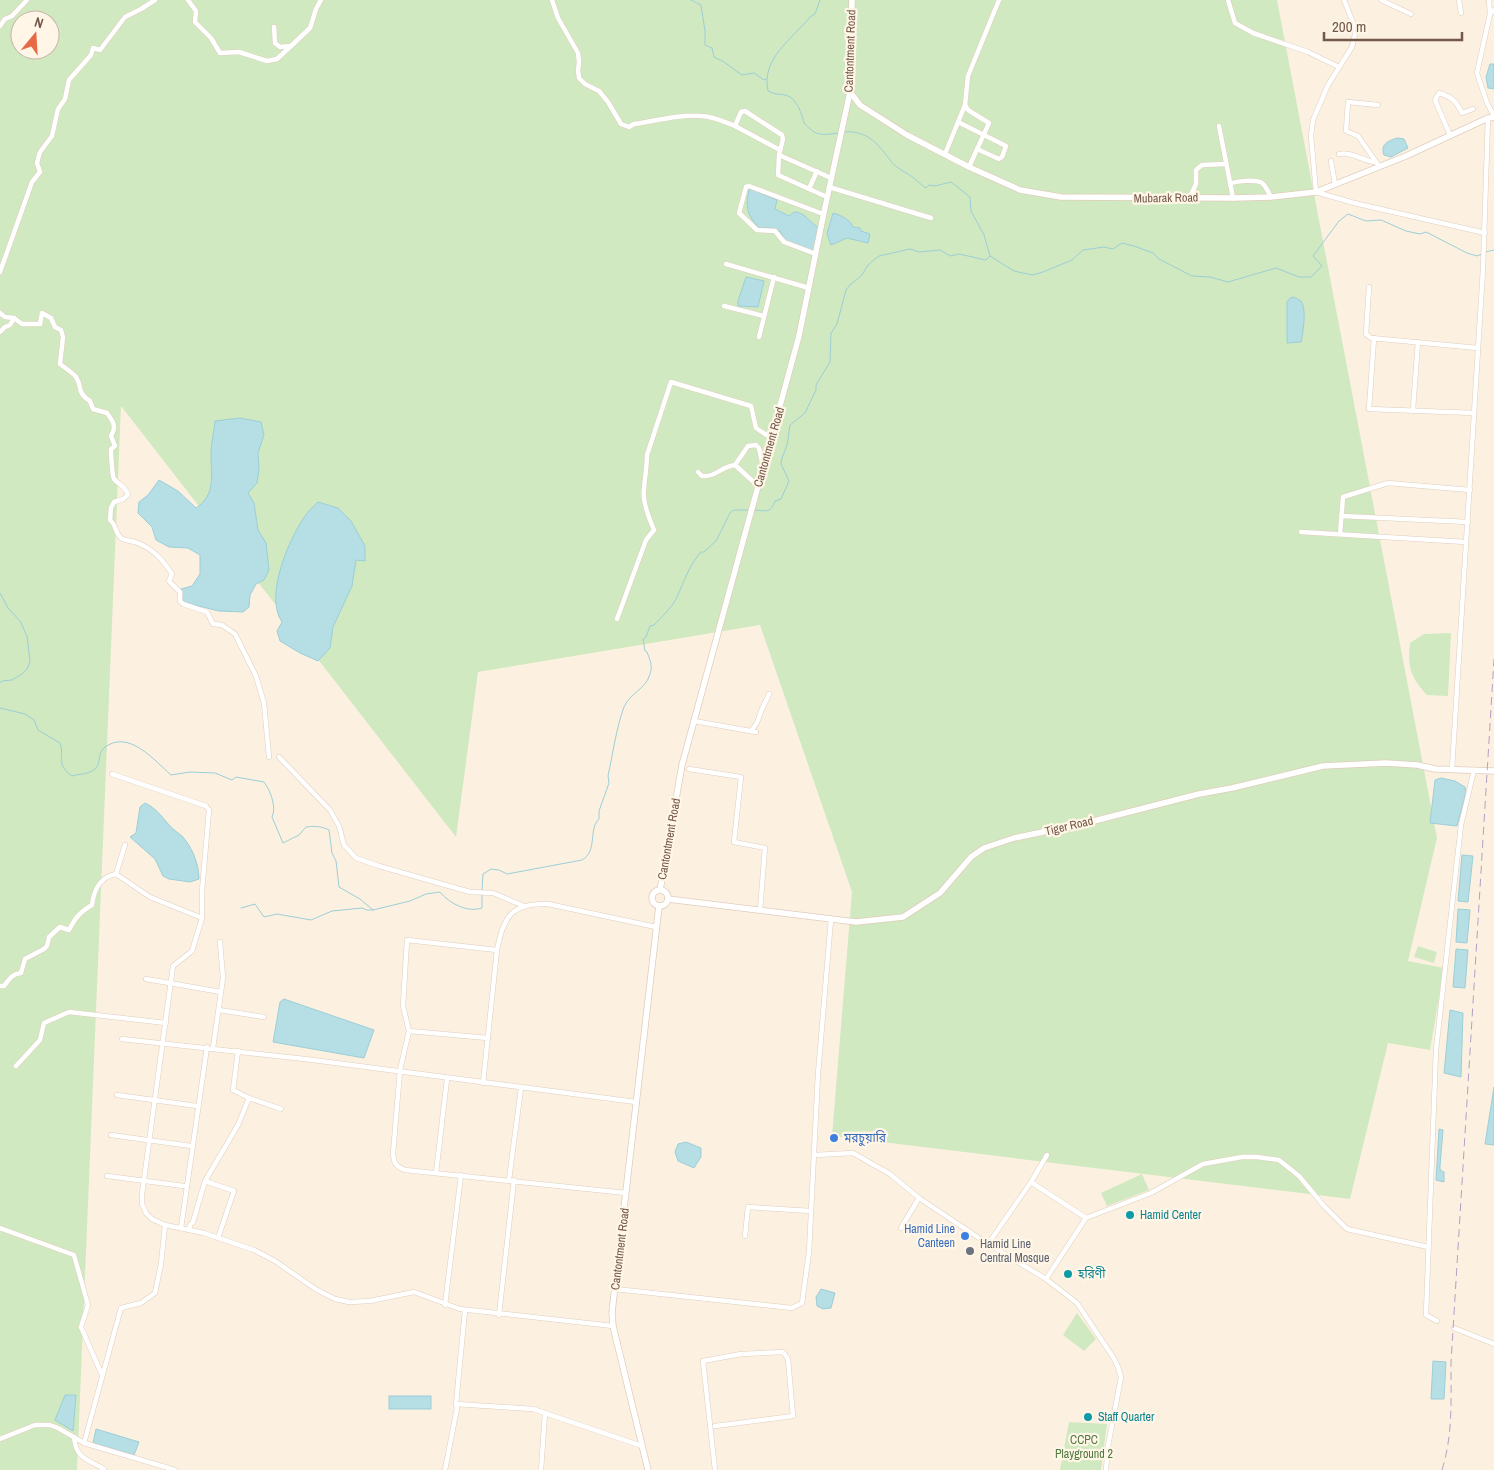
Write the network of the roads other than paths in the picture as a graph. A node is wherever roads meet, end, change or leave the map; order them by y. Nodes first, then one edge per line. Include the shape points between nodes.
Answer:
1 (27, 0) edge
2 (155, 0) edge
3 (188, 0) edge
4 (321, 0) edge
5 (552, 0) edge
6 (852, 0) edge
7 (1000, 0) edge
8 (1228, 0) edge
9 (1344, 0) edge
10 (1381, 0) edge
11 (1459, 0) edge
12 (1489, 0) edge
13 (1492, 12) edge
14 (1461, 13) dead end
15 (1410, 14) dead end
16 (0, 26) edge
17 (274, 27) dead end
18 (291, 46) junction
19 (1339, 67) junction
20 (850, 92) junction
21 (965, 104) junction
22 (1378, 104) dead end
23 (1473, 109) dead end
24 (1492, 117) edge
25 (958, 122) junction
26 (735, 126) junction
27 (1220, 126) dead end
28 (984, 134) junction
29 (1450, 135) junction
30 (977, 149) junction
31 (779, 152) junction
32 (944, 154) junction
33 (1339, 154) dead end
34 (1331, 161) dead end
35 (1226, 164) junction
36 (1378, 164) junction
37 (970, 167) junction
38 (817, 171) junction
39 (831, 178) junction
40 (1230, 184) junction
41 (1335, 184) junction
42 (829, 187) junction
43 (810, 189) junction
44 (1316, 192) junction
45 (827, 197) junction
46 (1190, 197) junction
47 (1271, 197) junction
48 (1232, 198) junction
49 (823, 215) junction
50 (931, 218) dead end
51 (1485, 233) junction
52 (0, 254) edge
53 (816, 254) junction
54 (7, 256) junction
55 (726, 264) dead end
56 (0, 272) edge
57 (774, 277) junction
58 (1369, 287) dead end
59 (809, 288) junction
60 (724, 306) dead end
61 (0, 313) edge
62 (764, 316) junction
63 (14, 318) junction
64 (0, 332) edge
65 (758, 338) dead end
66 (1374, 338) junction
67 (1418, 342) junction
68 (1478, 348) junction
69 (1413, 409) junction
70 (1474, 413) junction
71 (771, 438) junction
72 (735, 465) junction
73 (763, 467) junction
74 (698, 472) dead end
75 (758, 486) junction
76 (1470, 490) junction
77 (1342, 516) junction
78 (1468, 522) junction
79 (1301, 532) dead end
80 (1340, 534) junction
81 (1466, 542) junction
82 (617, 619) dead end
83 (769, 694) dead end
84 (694, 721) junction
85 (279, 757) dead end
86 (269, 758) dead end
87 (689, 769) dead end
88 (1452, 770) junction
89 (1474, 770) junction
90 (1494, 771) edge
91 (112, 774) dead end
92 (125, 845) dead end
93 (116, 874) junction
94 (660, 890) junction
95 (668, 899) junction
96 (524, 906) junction
97 (659, 906) junction
98 (760, 910) junction
99 (202, 918) junction
100 (831, 919) junction
101 (656, 927) junction
102 (220, 942) dead end
103 (497, 950) junction
104 (146, 979) dead end
105 (171, 982) junction
106 (0, 986) edge
107 (222, 992) junction
108 (219, 1010) junction
109 (264, 1017) dead end
110 (166, 1023) junction
111 (410, 1031) junction
112 (488, 1038) junction
113 (122, 1039) dead end
114 (163, 1043) junction
115 (210, 1048) junction
116 (238, 1051) junction
117 (16, 1066) dead end
118 (400, 1072) junction
119 (447, 1079) junction
120 (483, 1083) junction
121 (521, 1088) junction
122 (117, 1095) dead end
123 (249, 1098) junction
124 (156, 1100) junction
125 (636, 1102) junction
126 (197, 1106) dead end
127 (281, 1109) dead end
128 (111, 1134) dead end
129 (150, 1140) junction
130 (191, 1146) dead end
131 (1047, 1154) dead end
132 (815, 1155) junction
133 (436, 1173) junction
134 (461, 1175) junction
135 (107, 1176) dead end
136 (145, 1180) junction
137 (512, 1180) junction
138 (205, 1181) junction
139 (1031, 1182) junction
140 (184, 1186) dead end
141 (626, 1193) junction
142 (919, 1198) junction
143 (811, 1210) junction
144 (1086, 1218) junction
145 (165, 1225) junction
146 (0, 1228) edge
147 (181, 1228) junction
148 (901, 1228) dead end
149 (189, 1230) junction
150 (745, 1236) dead end
151 (218, 1238) junction
152 (988, 1244) junction
153 (1428, 1247) junction
154 (1046, 1280) junction
155 (615, 1289) junction
156 (445, 1305) junction
157 (465, 1310) junction
158 (499, 1314) junction
159 (1437, 1321) dead end
160 (613, 1326) junction
161 (1454, 1328) dead end
162 (1494, 1344) edge
163 (102, 1375) junction
164 (456, 1404) junction
165 (545, 1413) junction
166 (715, 1426) dead end
167 (74, 1437) junction
168 (0, 1439) edge
169 (84, 1444) junction
170 (642, 1446) junction
171 (102, 1470) edge
172 (175, 1470) edge
173 (445, 1470) edge
174 (540, 1470) edge
175 (648, 1470) edge
176 (715, 1470) edge
177 (1106, 1470) edge

1 - 16 street
2 - 54 street via 125,17 100,50 93,48 91,55 69,80 52,136 40,152 37,163 40,172 32,182
3 - 18 street via 196,11 195,22 212,38 220,53 239,52 267,61 277,59
4 - 18 street via 310,28
5 - 26 street via 558,18 578,52 579,78 599,91 620,124 628,127 701,116
6 - 20 street, Cantontment Road
7 - 21 street via 968,76
8 - 19 street via 1235,23
9 - 19 street via 1356,30 1352,47
10 - 15 street
11 - 14 street
12 - 13 street
13 - 24 street via 1478,72
17 - 18 street via 275,43 280,47
19 - 44 street via 1314,120 1312,150
20 - 32 street, Mubarak Road via 860,105
20 - 39 street, Cantontment Road
21 - 25 street
21 - 28 street via 968,110 989,122
22 - 36 street via 1348,102 1346,131 1358,136
23 - 29 street via 1462,113 1456,101 1439,93 1435,100
24 - 29 street, Mubarak Road
24 - 51 street
25 - 28 street
25 - 32 street
26 - 31 street
26 - 31 street via 741,112 745,111 782,135
27 - 35 street
28 - 30 street
28 - 30 street via 1006,146 1002,157 999,159
29 - 36 street, Mubarak Road
30 - 37 street
31 - 38 street
31 - 43 street via 778,175
32 - 37 street, Mubarak Road
33 - 36 street
34 - 41 street
35 - 40 street
35 - 46 street via 1202,165 1196,170 1196,184
36 - 41 street, Mubarak Road
37 - 46 street, Mubarak Road via 1020,190 1061,197
38 - 39 street
38 - 43 street
39 - 42 street, Cantontment Road
40 - 47 street via 1260,181
40 - 48 street
41 - 44 street, Mubarak Road
42 - 45 street, Cantontment Road
42 - 50 street
43 - 45 street
44 - 47 street, Mubarak Road
44 - 51 street
45 - 49 street, Cantontment Road
46 - 48 street, Mubarak Road
47 - 48 street, Mubarak Road
49 - 53 street, Cantontment Road
49 - 53 street via 749,186 739,213 757,230 775,231 784,242
51 - 68 street
52 - 54 street
53 - 59 street, Cantontment Road
54 - 56 street
55 - 57 street
57 - 59 street
57 - 62 street
58 - 66 street via 1366,334
59 - 71 street, Cantontment Road
60 - 62 street
61 - 63 street
62 - 65 street
63 - 64 street
63 - 86 street via 22,324 40,324 42,313 61,330 60,364 77,378 82,396 90,401 93,409 107,413 115,426 111,436 115,446 110,452 113,475 128,495 114,502 110,520 122,539 136,542 160,556 172,574 169,581 180,592 180,601 207,612 213,624 222,625 235,634 256,676 264,703
66 - 67 street
66 - 69 street via 1368,409
67 - 68 street
67 - 69 street
68 - 70 street
69 - 70 street
70 - 76 street
71 - 73 street, Cantontment Road
71 - 82 street via 756,428 750,406 672,382 647,455 643,490 654,530 646,540
72 - 73 street via 748,446 756,445
72 - 74 street via 726,466 710,477
72 - 75 street
73 - 75 street, Cantontment Road
75 - 84 street, Cantontment Road
76 - 77 street via 1388,483 1343,497
76 - 78 street
77 - 78 street
77 - 80 street
78 - 81 street
79 - 80 street
80 - 81 street
81 - 88 street
83 - 84 street via 754,731
84 - 94 street, Cantontment Road via 682,766
85 - 96 street via 330,810 344,845 356,858 470,892 493,893
87 - 98 street via 741,777 734,842 766,848
88 - 89 street, Tiger Road
88 - 100 street, Tiger Road via 1386,763 1323,766 1014,838 984,848 971,857 940,893 903,917 856,922
89 - 90 street, Tiger Road
89 - 153 street via 1461,825 1436,1050
91 - 99 street via 206,806 209,810
92 - 93 street
93 - 99 street via 150,897
93 - 106 street via 101,882 93,895 92,905 79,913 69,930 60,927 48,936 44,949 25,959 21,973
94 - 95 street
94 - 97 street via 652,897 653,903
95 - 97 street
95 - 98 street, Tiger Road
96 - 101 street via 548,904
96 - 103 street via 508,916
97 - 101 street, Cantontment Road
98 - 100 street, Tiger Road
99 - 105 street via 192,950 173,966
100 - 132 street
101 - 125 street, Cantontment Road
102 - 107 street via 224,978
103 - 111 street via 407,940 403,1006
103 - 112 street
104 - 105 street
105 - 107 street
105 - 110 street
107 - 108 street
108 - 109 street
108 - 115 street
110 - 114 street
110 - 117 street via 69,1012 44,1023 40,1040
111 - 112 street
111 - 118 street
112 - 120 street
113 - 114 street
114 - 115 street
114 - 124 street
115 - 116 street
115 - 147 street
116 - 118 street
116 - 123 street via 233,1090
118 - 119 street
118 - 133 street via 394,1163 405,1170
119 - 120 street
119 - 133 street
120 - 121 street
121 - 125 street
121 - 137 street
122 - 124 street
123 - 127 street
123 - 138 street via 238,1125
124 - 126 street
124 - 129 street
125 - 141 street, Cantontment Road
128 - 129 street
129 - 130 street
129 - 136 street
131 - 139 street
132 - 142 street via 853,1153 890,1174
132 - 143 street
133 - 134 street
134 - 137 street
134 - 156 street
135 - 136 street
136 - 140 street
136 - 145 street via 142,1204 152,1220
137 - 141 street
137 - 158 street
138 - 149 street
138 - 151 street via 234,1191
139 - 144 street
139 - 152 street
141 - 155 street, Cantontment Road
142 - 148 street
142 - 152 street
143 - 150 street via 748,1206
143 - 155 street via 802,1302 792,1308
144 - 153 street via 1150,1193 1203,1164 1257,1156 1280,1160 1347,1229
144 - 154 street
145 - 147 street
145 - 163 street via 155,1292 141,1304 121,1308
146 - 163 street via 74,1255 88,1305 82,1328
147 - 149 street
149 - 151 street
151 - 156 street via 254,1250 336,1299 370,1301 414,1292
152 - 154 street
153 - 159 street via 1426,1315
154 - 177 street via 1077,1303 1118,1367 1121,1377
155 - 160 street, Cantontment Road
156 - 157 street
157 - 158 street
157 - 164 street
158 - 160 street
160 - 170 street, Cantontment Road
161 - 162 street
163 - 169 street
164 - 165 street via 533,1409
164 - 173 street
165 - 170 street
165 - 174 street
166 - 176 street via 793,1416 788,1359 783,1352 703,1360
167 - 168 street via 50,1425 35,1425
167 - 169 street
167 - 171 street via 79,1455
169 - 172 street
170 - 175 street, Cantontment Road

